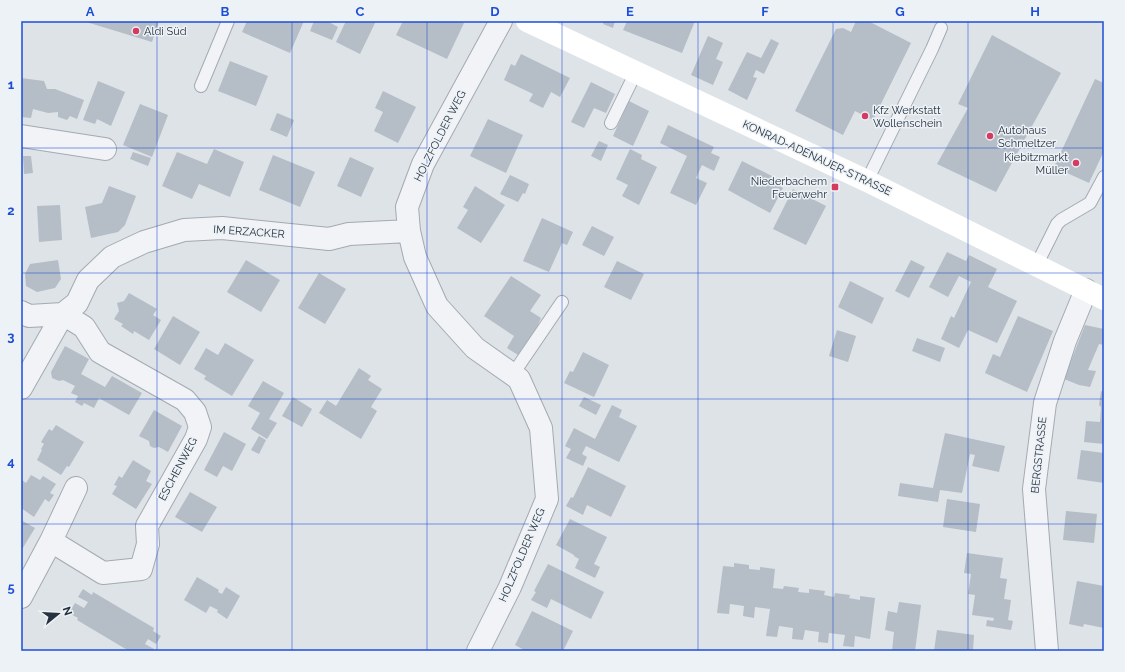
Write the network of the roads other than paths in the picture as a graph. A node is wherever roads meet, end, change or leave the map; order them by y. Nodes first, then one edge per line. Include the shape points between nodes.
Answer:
1 (228, 21) edge
2 (500, 21) edge
3 (527, 21) edge
4 (941, 28) dead end
5 (636, 72) junction
6 (201, 86) dead end
7 (611, 123) dead end
8 (21, 136) edge
9 (105, 149) dead end
10 (1104, 177) edge
11 (867, 181) junction
12 (409, 230) junction
13 (1036, 266) junction
14 (1095, 295) edge
15 (562, 302) dead end
16 (21, 312) edge
17 (63, 314) junction
18 (513, 374) junction
19 (21, 388) edge
20 (76, 488) dead end
21 (51, 541) junction
22 (21, 597) edge
23 (478, 651) edge
24 (1047, 651) edge

1 - 6 lane
2 - 12 street, HOLZFOLDER WEG via 424,164 407,207
3 - 5 main road, KONRAD-ADENAUER-STRASSE
4 - 11 lane
5 - 7 lane
5 - 11 main road, KONRAD-ADENAUER-STRASSE
8 - 9 street
10 - 13 lane via 1090,203 1057,224
11 - 13 main road, KONRAD-ADENAUER-STRASSE
12 - 17 street, IM ERZACKER via 349,234 328,239 222,228 184,230 144,242 112,257 88,280 77,303
12 - 18 street, HOLZFOLDER WEG via 415,257 438,306 475,348
13 - 14 main road, KONRAD-ADENAUER-STRASSE
14 - 24 street, BERGSTRASSE via 1065,341 1045,403 1034,489
15 - 18 lane
16 - 17 street via 29,316
17 - 19 street, IM ERZACKER
17 - 21 street, ESCHENWEG via 84,327 100,352 184,400 195,412 200,427 196,440 148,526 148,544 141,569 103,573
18 - 23 street, HOLZFOLDER WEG via 519,379 541,428 547,499 510,586
20 - 21 street
21 - 22 street

